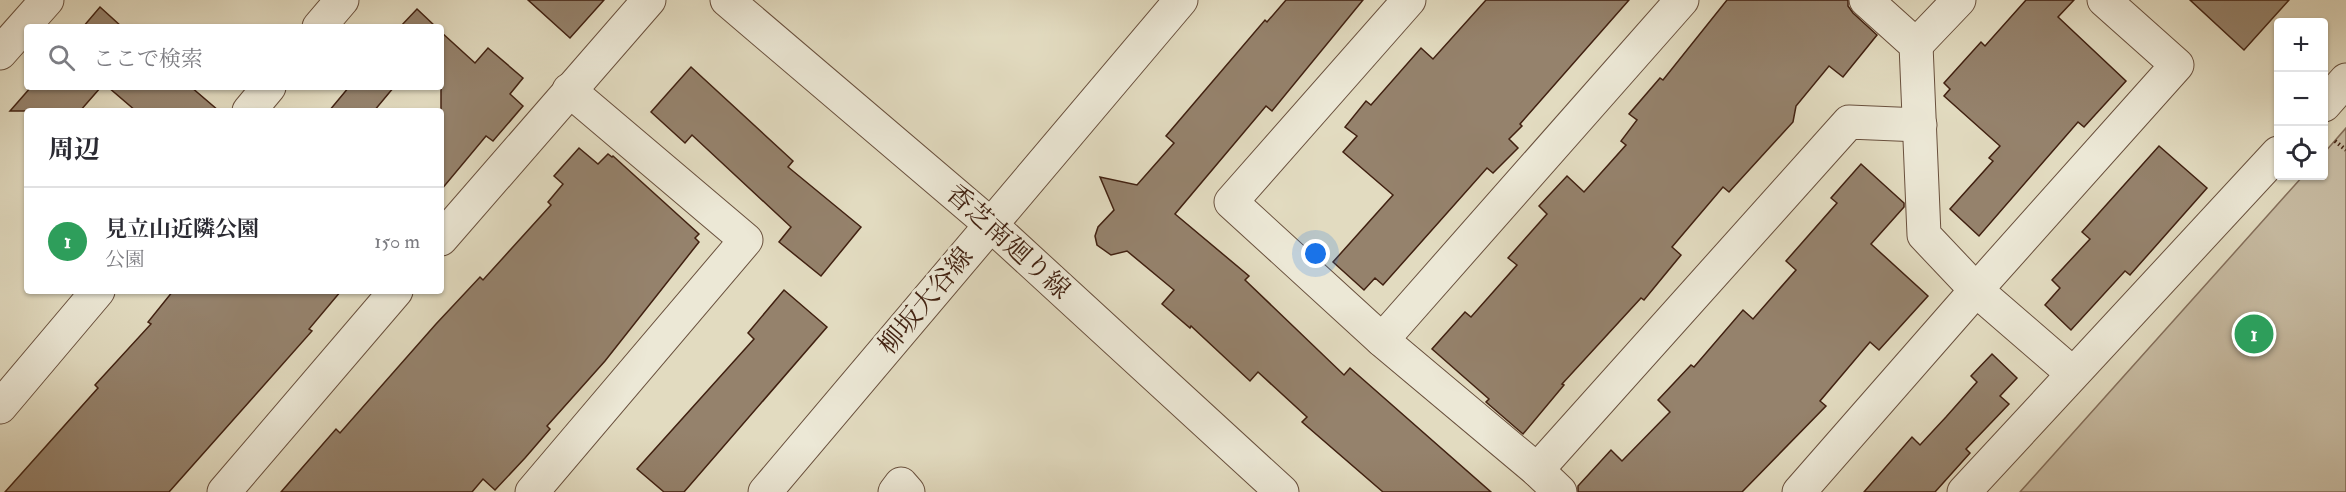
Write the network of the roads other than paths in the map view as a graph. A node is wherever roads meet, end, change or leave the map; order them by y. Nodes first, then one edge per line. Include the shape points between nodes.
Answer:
1 (47, 0) edge
2 (342, 0) edge
3 (649, 0) edge
4 (727, 0) edge
5 (1181, 0) edge
6 (1408, 0) edge
7 (1682, 0) edge
8 (1866, 0) edge
9 (1959, 0) edge
10 (2104, 0) edge
11 (26, 24) edge
12 (322, 24) edge
13 (24, 26) edge
14 (1916, 45) junction
15 (0, 53) edge
16 (2346, 80) edge
17 (266, 90) edge
18 (569, 90) junction
19 (2328, 100) edge
20 (252, 108) edge
21 (1920, 125) junction
22 (2274, 157) edge
23 (990, 224) junction
24 (444, 236) edge
25 (1976, 290) junction
26 (95, 294) edge
27 (393, 294) edge
28 (1382, 340) junction
29 (2072, 373) junction
30 (0, 407) edge
31 (1549, 481) edge
32 (224, 492) edge
33 (532, 492) edge
34 (765, 492) edge
35 (895, 492) edge
36 (908, 492) edge
37 (1282, 492) edge
38 (1799, 492) edge
39 (1964, 492) edge

1 - 11 street
2 - 12 street
3 - 18 street
4 - 23 street, 香芝南廻り線
5 - 23 street, 柳坂大谷線
6 - 28 street via 1231,202
7 - 28 street
8 - 14 street
9 - 14 street
10 - 25 street via 2177,65
13 - 15 street
14 - 21 street
16 - 19 street
17 - 20 street
18 - 24 street
18 - 33 street via 746,240
21 - 25 street via 1924,235
21 - 31 street via 1849,122
22 - 29 street
23 - 34 street, 柳坂大谷線
23 - 37 street, 香芝南廻り線
25 - 29 street
25 - 38 street
26 - 30 street
27 - 32 street
28 - 31 street
29 - 39 street
35 - 36 street via 902,484

